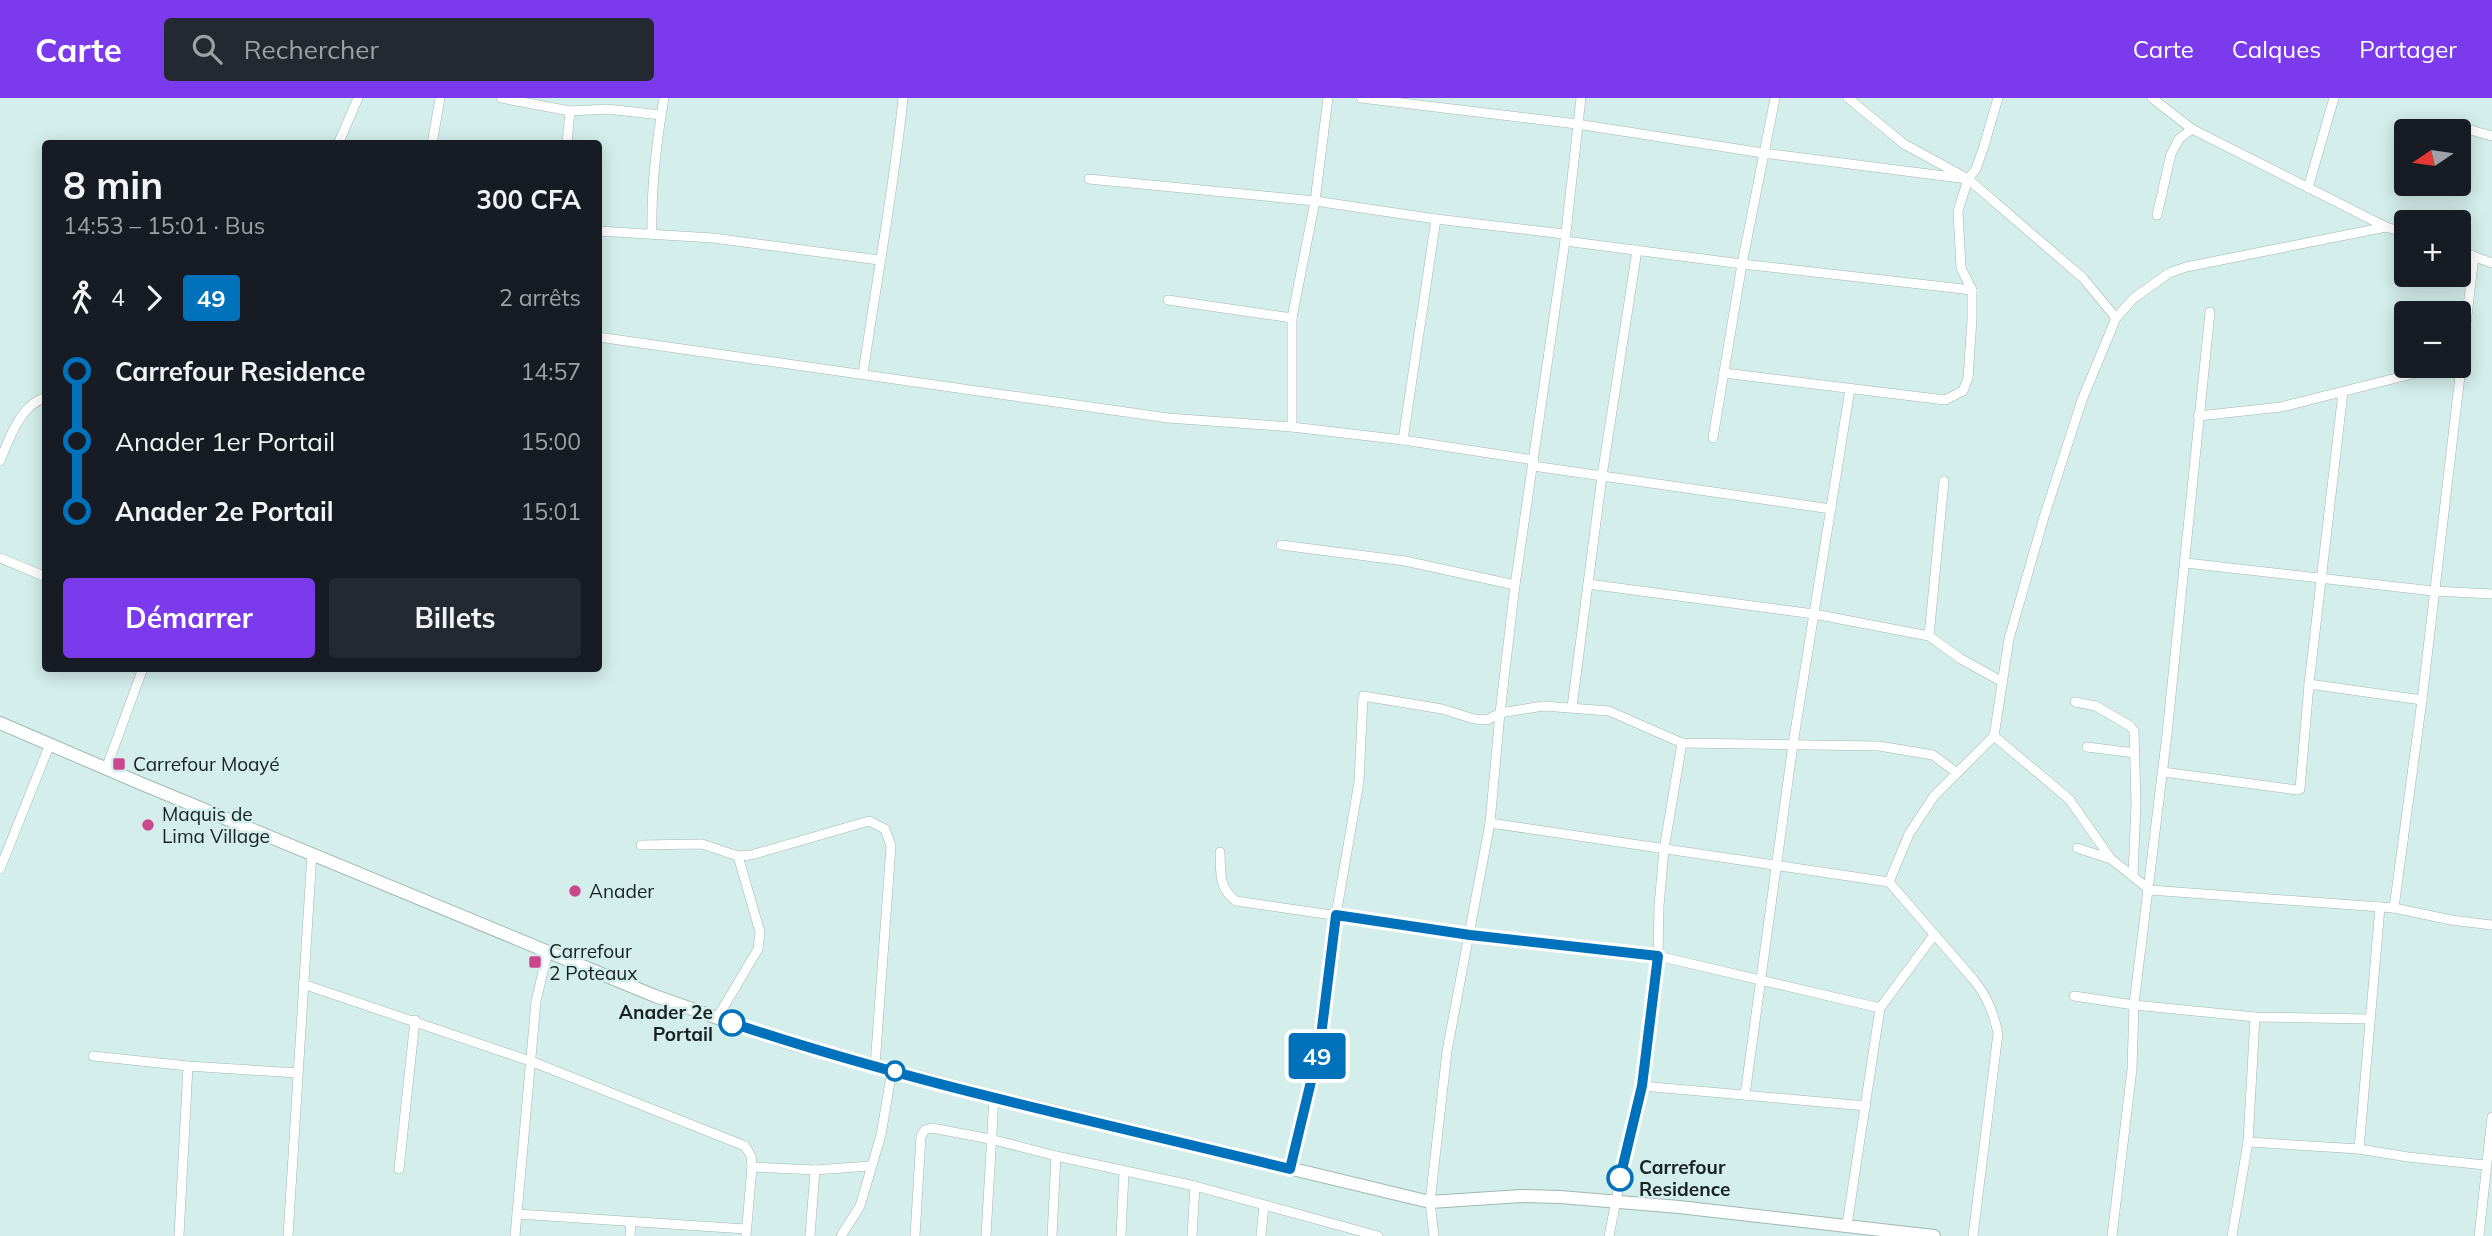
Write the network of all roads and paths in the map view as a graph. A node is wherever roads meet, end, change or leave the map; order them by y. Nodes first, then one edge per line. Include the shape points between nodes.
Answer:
1 (358, 98) edge
2 (440, 98) edge
3 (501, 98) edge
4 (664, 98) edge
5 (903, 98) edge
6 (1328, 98) edge
7 (1361, 98) edge
8 (1581, 98) edge
9 (1775, 98) edge
10 (1848, 98) edge
11 (1998, 98) edge
12 (2152, 98) edge
13 (2334, 98) edge
14 (570, 111) junction
15 (661, 115) junction
16 (1577, 124) junction
17 (2192, 129) junction
18 (2471, 130) edge
19 (2492, 136) edge
20 (340, 140) edge
21 (433, 140) edge
22 (567, 140) edge
23 (1763, 153) junction
24 (1089, 179) dead end
25 (1968, 179) junction
26 (2308, 188) junction
27 (1315, 201) junction
28 (2157, 215) dead end
29 (1436, 219) junction
30 (2386, 226) junction
31 (2394, 229) edge
32 (602, 231) edge
33 (652, 234) junction
34 (1565, 237) junction
35 (1637, 250) junction
36 (2471, 255) edge
37 (2474, 256) junction
38 (879, 260) junction
39 (2492, 263) edge
40 (1742, 264) junction
41 (1972, 290) junction
42 (1168, 300) dead end
43 (2468, 301) edge
44 (2210, 312) dead end
45 (1292, 318) junction
46 (2116, 318) junction
47 (602, 338) edge
48 (1724, 373) junction
49 (863, 374) junction
50 (2397, 378) edge
51 (2458, 378) edge
52 (1850, 389) junction
53 (2343, 392) junction
54 (42, 399) edge
55 (2198, 416) junction
56 (1292, 428) junction
57 (1713, 438) dead end
58 (1403, 440) junction
59 (0, 461) edge
60 (1533, 463) junction
61 (1602, 476) junction
62 (1944, 481) dead end
63 (1830, 509) junction
64 (1281, 545) dead end
65 (0, 558) edge
66 (2186, 562) junction
67 (42, 575) edge
68 (2322, 578) junction
69 (1588, 584) junction
70 (1515, 585) junction
71 (2433, 591) junction
72 (2492, 594) edge
73 (1814, 614) junction
74 (1929, 636) junction
75 (142, 672) edge
76 (2001, 681) junction
77 (2309, 684) junction
78 (2422, 700) junction
79 (2075, 702) dead end
80 (1572, 707) junction
81 (1500, 713) junction
82 (0, 723) edge
83 (1994, 736) junction
84 (1682, 743) junction
85 (50, 744) junction
86 (1793, 744) junction
87 (2087, 747) dead end
88 (2135, 753) junction
89 (106, 769) junction
90 (2163, 772) junction
91 (1958, 773) junction
92 (1490, 823) junction
93 (641, 845) dead end
94 (2077, 848) dead end
95 (1664, 849) junction
96 (3, 850) edge
97 (1220, 852) dead end
98 (312, 853) junction
99 (738, 856) junction
100 (2111, 859) junction
101 (1777, 865) junction
102 (0, 869) edge
103 (2133, 875) junction
104 (1889, 882) junction
105 (2150, 890) junction
106 (2380, 907) junction
107 (2394, 908) junction
108 (1336, 915) junction
109 (2492, 925) edge
110 (1470, 935) junction
111 (1934, 935) junction
112 (548, 951) junction
113 (1658, 956) junction
114 (1762, 980) junction
115 (303, 984) junction
116 (2074, 996) dead end
117 (2134, 1005) junction
118 (1880, 1008) junction
119 (2255, 1017) junction
120 (717, 1018) junction
121 (2369, 1018) junction
122 (415, 1020) junction
123 (93, 1056) dead end
124 (533, 1062) junction
125 (188, 1066) junction
126 (875, 1066) junction
127 (891, 1070) junction
128 (297, 1073) junction
129 (1642, 1086) junction
130 (1745, 1096) junction
131 (994, 1097) junction
132 (1866, 1107) junction
133 (2492, 1117) edge
134 (990, 1139) junction
135 (2248, 1142) junction
136 (2359, 1149) junction
137 (1056, 1156) junction
138 (2485, 1165) junction
139 (870, 1166) junction
140 (752, 1167) junction
141 (400, 1169) dead end
142 (1290, 1169) junction
143 (816, 1170) junction
144 (1125, 1172) junction
145 (1195, 1186) junction
146 (1430, 1202) junction
147 (1615, 1202) junction
148 (1265, 1205) junction
149 (517, 1214) junction
150 (631, 1223) junction
151 (1847, 1225) junction
152 (746, 1232) edge
153 (179, 1236) edge
154 (288, 1236) edge
155 (515, 1236) edge
156 (630, 1236) edge
157 (810, 1236) edge
158 (841, 1236) edge
159 (915, 1236) edge
160 (986, 1236) edge
161 (1052, 1236) edge
162 (1121, 1236) edge
163 (1192, 1236) edge
164 (1261, 1236) edge
165 (1378, 1236) edge
166 (1434, 1236) edge
167 (1609, 1236) edge
168 (1934, 1236) edge
169 (1973, 1236) edge
170 (2112, 1236) edge
171 (2232, 1236) edge
172 (2479, 1236) edge

1 - 20 street
2 - 21 street
3 - 14 street
4 - 15 street
5 - 38 street
6 - 27 street
7 - 16 street
8 - 16 street
9 - 23 street
10 - 25 street via 1904,144
11 - 25 street via 1976,169
12 - 17 street
13 - 26 street
14 - 15 street via 607,109
14 - 22 street
15 - 33 street via 652,185
16 - 23 street
16 - 34 street
17 - 26 street
17 - 28 street via 2179,139 2171,154
18 - 19 street
23 - 25 street
23 - 40 street
24 - 27 street
25 - 41 street via 1958,211 1961,268
25 - 46 street via 2083,278
26 - 30 street
27 - 29 street
27 - 45 street
29 - 34 street
29 - 58 street
30 - 31 street
30 - 46 street via 2186,267 2151,286
32 - 33 street
33 - 38 street
34 - 35 street
34 - 60 street
35 - 40 street
35 - 61 street
36 - 37 street
37 - 39 street
37 - 43 street
38 - 49 street
40 - 41 street
40 - 48 street
41 - 52 street via 1968,378 1963,391 1945,400
42 - 45 street
44 - 55 street
45 - 56 street
46 - 76 street via 2082,401 2044,517
47 - 49 street
48 - 52 street
48 - 57 street
49 - 56 street via 1168,418
50 - 53 street
51 - 71 street
52 - 63 street
53 - 55 street via 2281,407
53 - 68 street
54 - 59 street via 27,407
55 - 66 street
56 - 58 street
58 - 60 street
60 - 61 street
60 - 70 street
61 - 63 street
61 - 69 street
62 - 74 street
63 - 73 street
64 - 70 street via 1405,561
65 - 67 street
66 - 68 street
66 - 90 street
68 - 71 street
68 - 77 street
69 - 73 street
69 - 80 street
70 - 81 street
71 - 72 street
71 - 78 street
73 - 74 street
73 - 86 street
74 - 76 street
75 - 89 street
76 - 83 street
77 - 78 street
77 - 90 street via 2298,790
78 - 107 street
79 - 88 street via 2096,706 2130,726
80 - 81 street
80 - 84 street via 1609,711
81 - 92 street
81 - 108 street via 1487,720 1474,719 1363,696 1359,782
82 - 85 street
83 - 91 street
83 - 100 street via 2069,799
84 - 86 street
84 - 95 street
85 - 89 street
85 - 96 street
86 - 91 street via 1879,746 1933,755
86 - 101 street
87 - 88 street
88 - 103 street
89 - 98 street
90 - 105 street
91 - 104 street via 1934,796 1909,834
92 - 95 street
92 - 110 street
93 - 99 street via 702,844
94 - 100 street
95 - 101 street
95 - 113 street
96 - 102 street
97 - 108 street via 1222,882 1236,901
98 - 112 street
98 - 115 street
99 - 120 street via 760,932 758,949
99 - 126 street via 869,821 885,829 891,846
100 - 103 street
101 - 104 street
101 - 114 street
103 - 105 street
104 - 111 street
105 - 106 street
105 - 117 street
106 - 107 street
106 - 121 street
107 - 109 street
108 - 110 street
108 - 142 street via 1320,1044
110 - 113 street
110 - 146 street via 1447,1051
111 - 118 street
111 - 169 street via 1986,996 1998,1033
112 - 120 street
112 - 124 street via 536,1001
113 - 114 street
113 - 129 street
114 - 118 street
114 - 130 street
115 - 122 street
115 - 128 street
116 - 117 street
117 - 119 street
117 - 170 street via 2132,1069
118 - 132 street
119 - 121 street
119 - 135 street
120 - 126 street
121 - 136 street
122 - 124 street
122 - 141 street
123 - 125 street
124 - 140 street via 746,1146
124 - 149 street
125 - 128 street
125 - 153 street
126 - 127 street
127 - 131 street
127 - 139 street via 881,1135
128 - 154 street
129 - 130 street
129 - 147 street
130 - 132 street
131 - 134 street
131 - 142 street
132 - 151 street
133 - 138 street
134 - 137 street
134 - 159 street via 925,1130
134 - 160 street
135 - 136 street
135 - 171 street
136 - 138 street
137 - 144 street
137 - 161 street
138 - 172 street
139 - 143 street
139 - 158 street via 860,1206
140 - 143 street
140 - 152 street
142 - 146 street
143 - 157 street
144 - 145 street
144 - 162 street
145 - 148 street
145 - 163 street
146 - 147 street via 1521,1196
146 - 166 street
147 - 151 street
147 - 167 street
148 - 164 street
148 - 165 street
149 - 150 street
149 - 155 street
150 - 152 street
150 - 156 street
151 - 168 street

